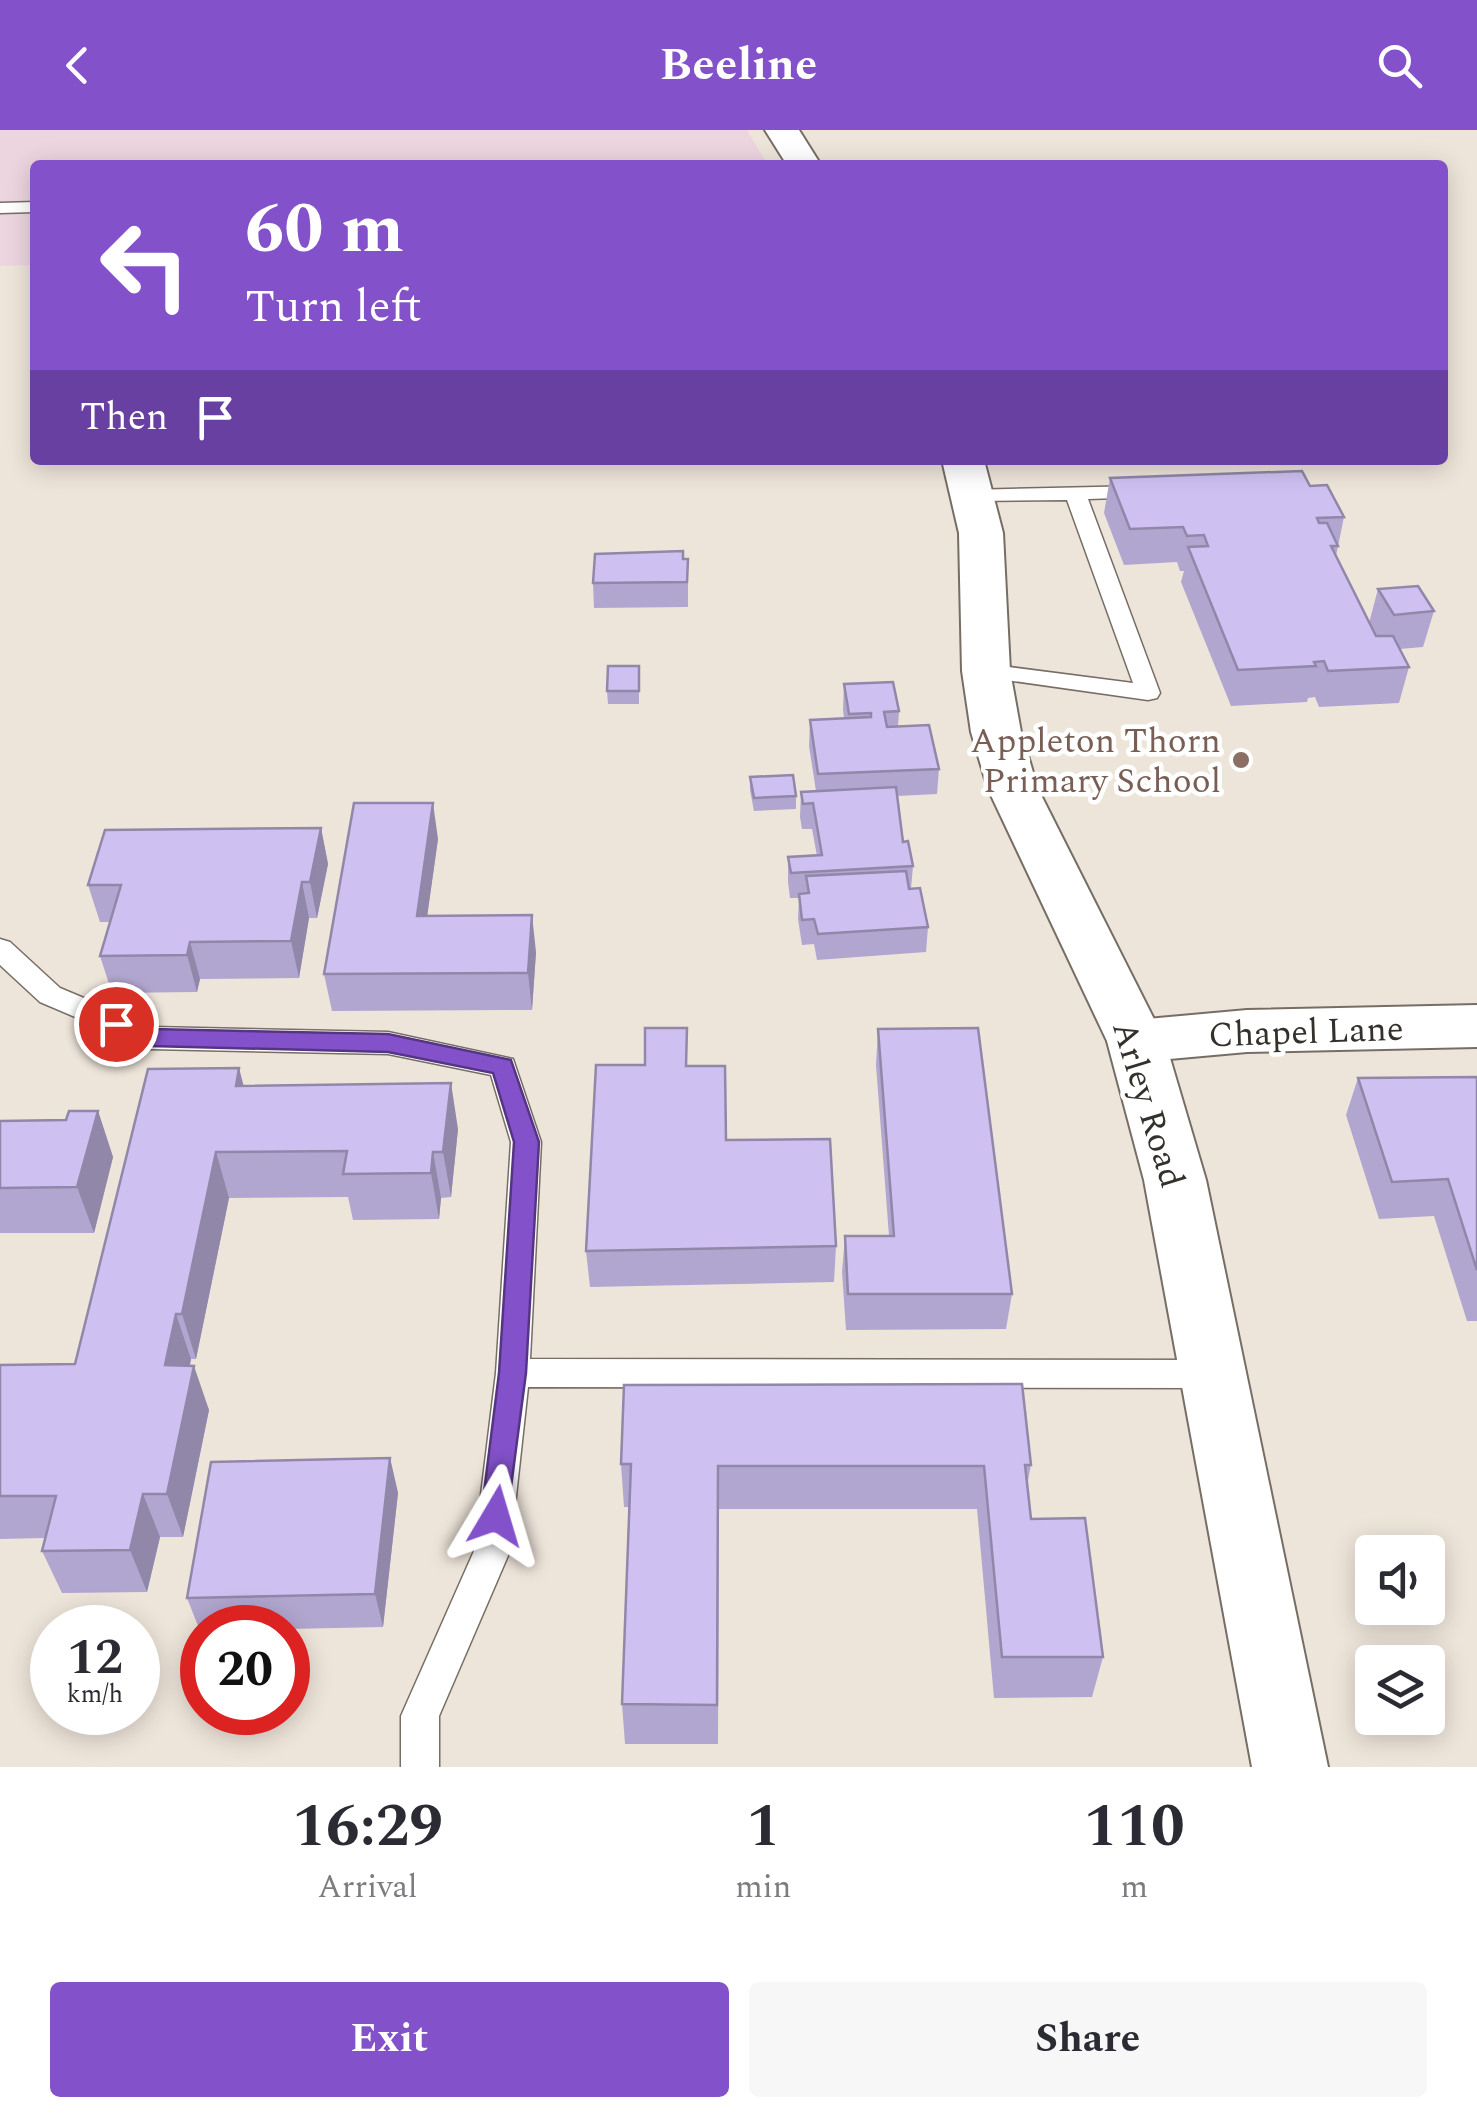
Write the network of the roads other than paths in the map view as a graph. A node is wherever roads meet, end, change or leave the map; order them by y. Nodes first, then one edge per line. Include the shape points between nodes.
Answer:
1 (782, 130) edge
2 (801, 160) edge
3 (0, 208) edge
4 (30, 208) edge
5 (969, 478) edge
6 (1153, 492) edge
7 (1075, 493) junction
8 (986, 670) junction
9 (0, 949) edge
10 (1477, 1026) edge
11 (1136, 1041) junction
12 (513, 1373) junction
13 (1213, 1374) junction
14 (420, 1767) edge
15 (1290, 1767) edge

1 - 2 street
3 - 4 lane
5 - 7 lane
5 - 8 street, Arley Road via 981,533
6 - 7 lane
7 - 8 lane via 1148,693
8 - 11 street, Arley Road via 1013,788
9 - 12 lane via 50,995 150,1038 388,1043 502,1066 526,1142
10 - 11 street, Chapel Lane via 1247,1031
11 - 13 street, Arley Road via 1175,1180
12 - 13 lane
12 - 14 lane via 492,1551 420,1716
13 - 15 street, Arley Road

